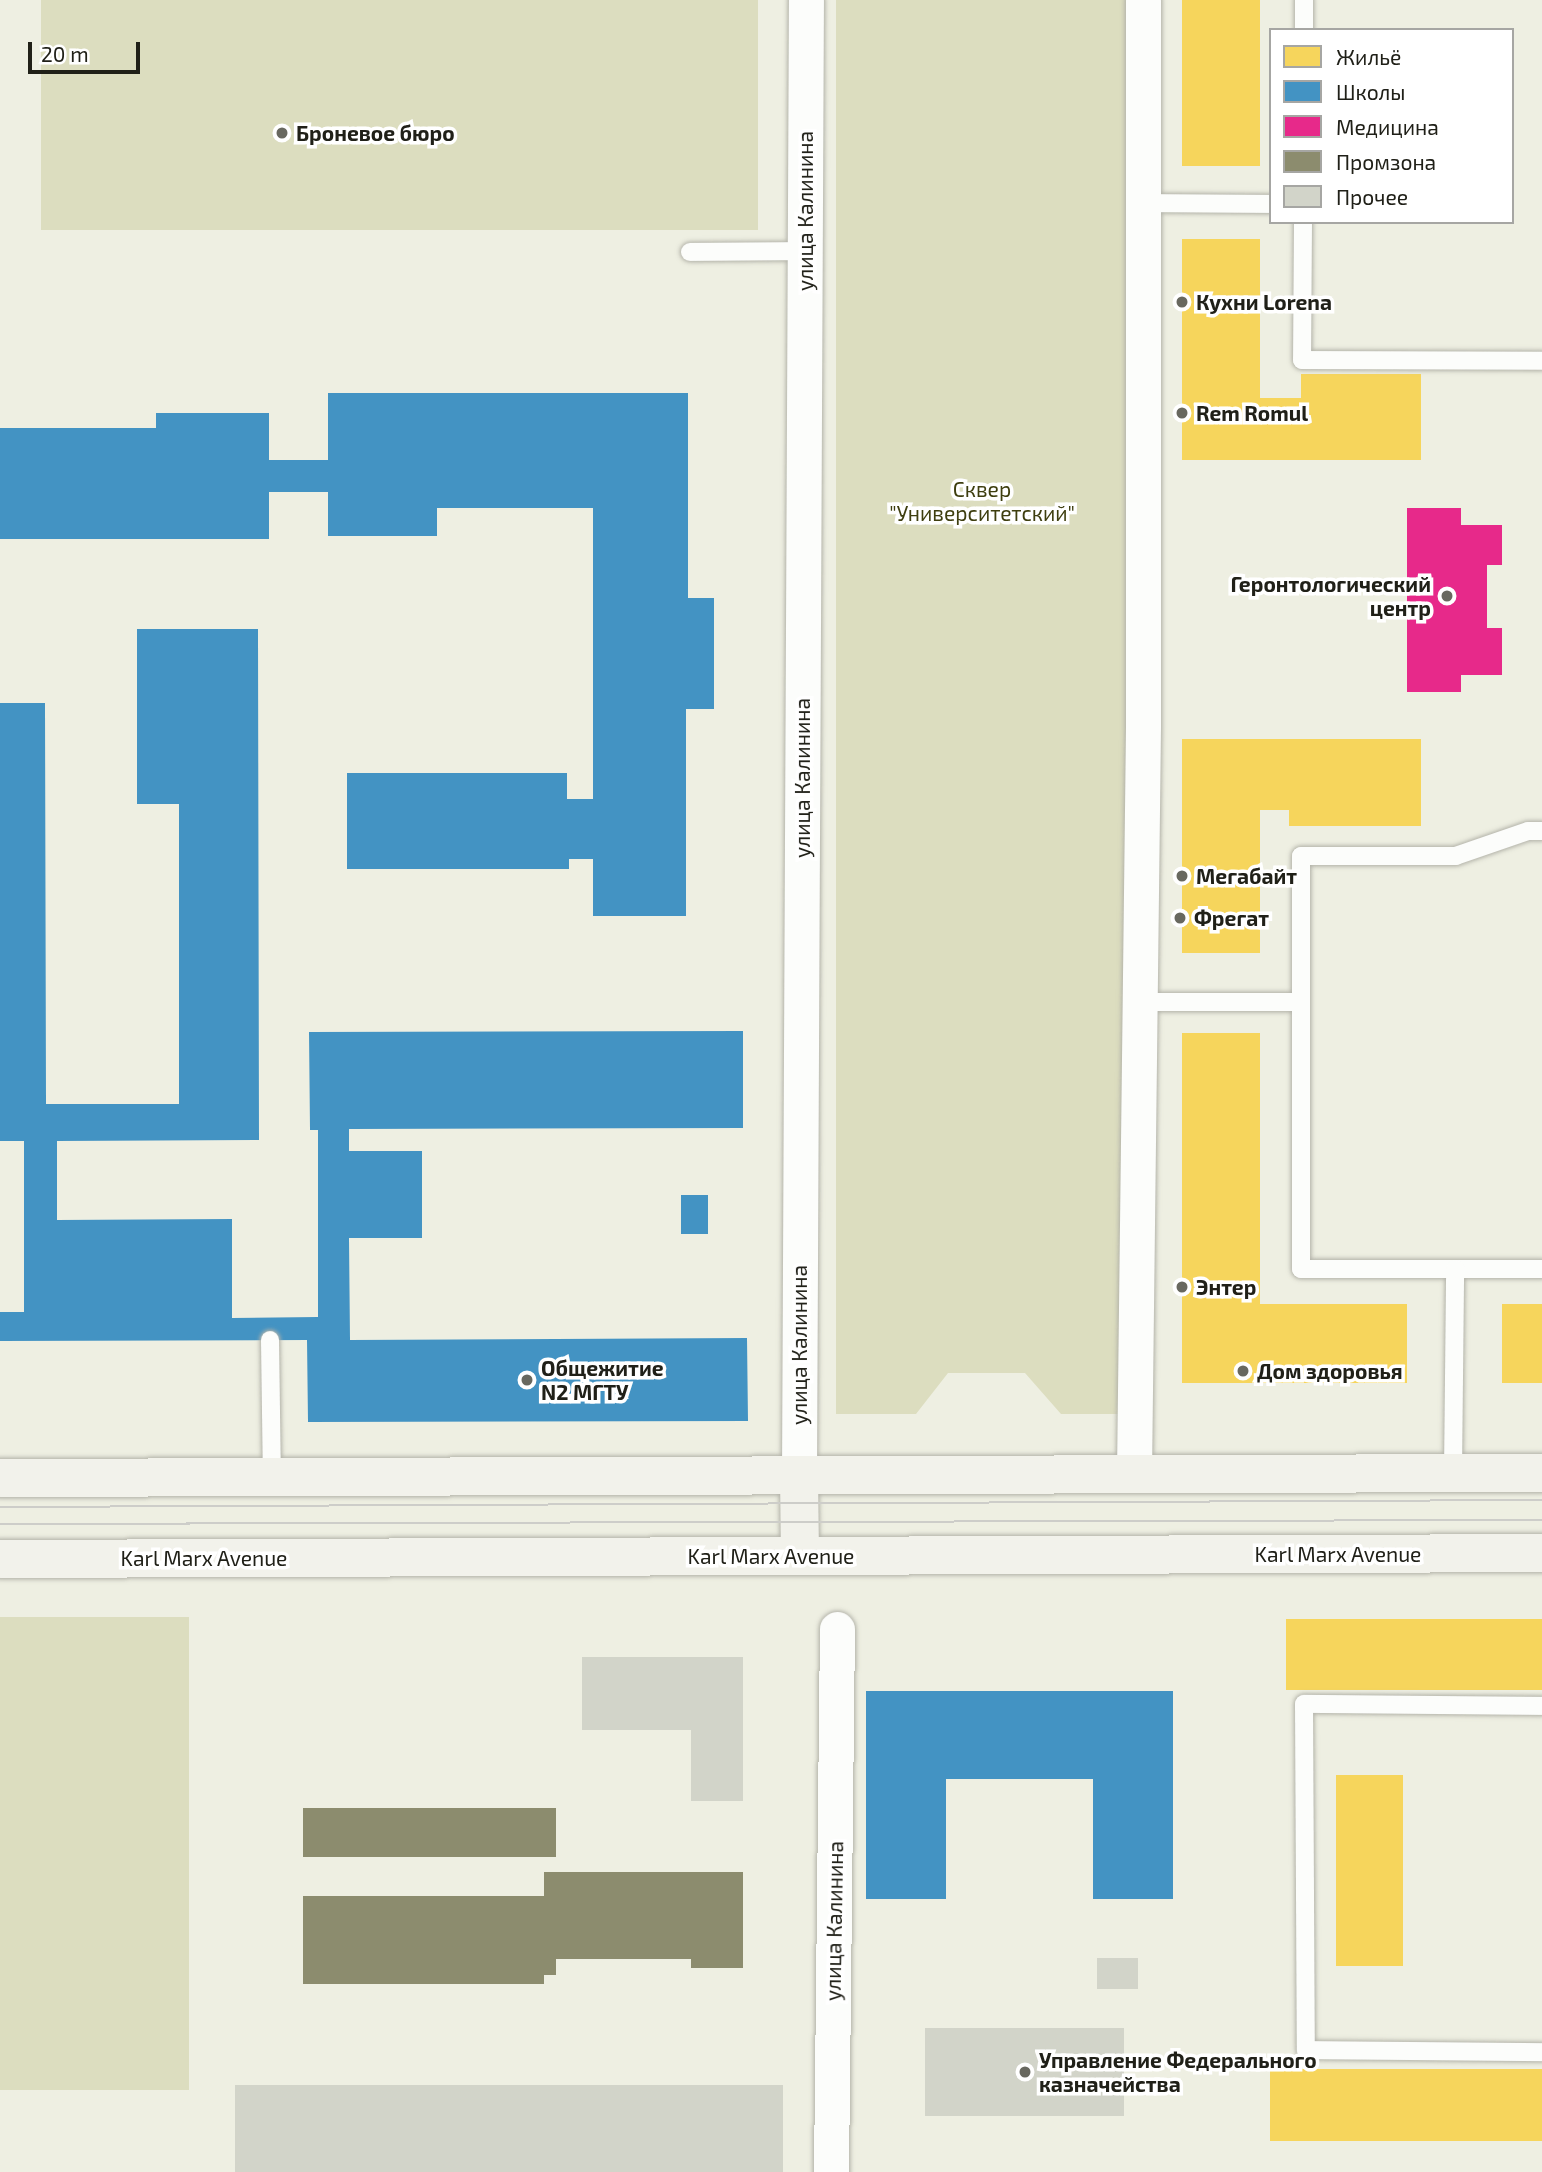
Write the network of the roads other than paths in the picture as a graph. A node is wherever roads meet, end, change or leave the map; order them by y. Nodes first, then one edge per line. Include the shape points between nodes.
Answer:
1 (806, 0) edge
2 (1143, 0) edge
3 (1304, 0) edge
4 (1304, 28) edge
5 (1142, 203) junction
6 (1269, 204) edge
7 (1303, 224) edge
8 (804, 251) junction
9 (690, 252) dead end
10 (1542, 361) edge
11 (1542, 831) edge
12 (1137, 1002) junction
13 (1301, 1002) junction
14 (1455, 1269) junction
15 (1542, 1269) edge
16 (270, 1340) dead end
17 (1453, 1473) junction
18 (1542, 1473) edge
19 (1134, 1474) junction
20 (799, 1475) junction
21 (272, 1477) junction
22 (0, 1478) edge
23 (1542, 1553) edge
24 (800, 1556) junction
25 (0, 1559) edge
26 (837, 1629) dead end
27 (1542, 1706) edge
28 (1542, 2052) edge
29 (831, 2172) edge

1 - 8 street, улица Калинина
2 - 5 street
3 - 4 lane
5 - 6 lane
5 - 12 street via 1143,726
7 - 10 lane via 1302,360
8 - 9 lane
8 - 20 street, улица Калинина
11 - 13 lane via 1528,831 1456,856 1301,856
12 - 13 lane
12 - 19 street
13 - 14 lane via 1301,1269
14 - 15 lane
14 - 17 lane
16 - 21 lane
17 - 18 main road
17 - 19 main road
19 - 20 main road
20 - 21 main road
20 - 24 main road, улица Калинина
21 - 22 main road
23 - 24 main road, Karl Marx Avenue
24 - 25 main road, Karl Marx Avenue
26 - 29 street, улица Калинина
27 - 28 lane via 1304,1704 1306,2050

